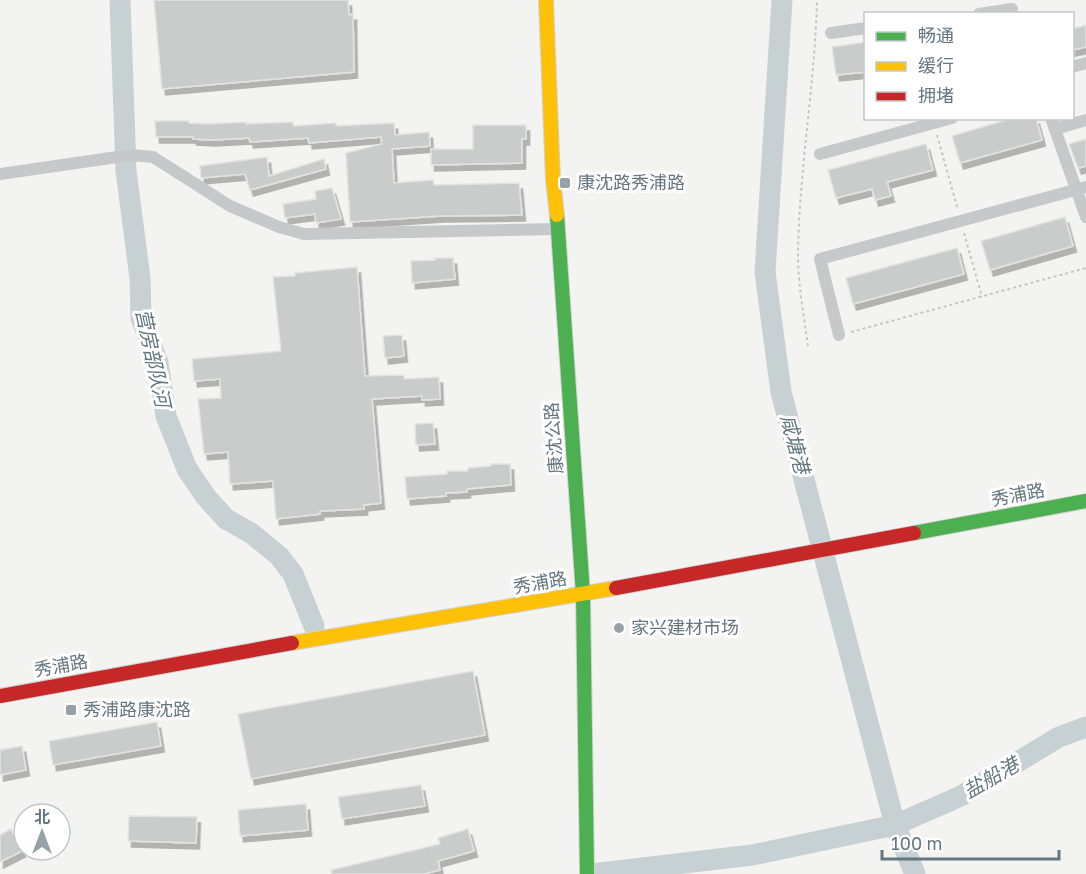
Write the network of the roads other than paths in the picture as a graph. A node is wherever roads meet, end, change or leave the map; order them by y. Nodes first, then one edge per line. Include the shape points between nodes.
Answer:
1 (546, 0) edge
2 (1012, 8) edge
3 (990, 12) edge
4 (864, 28) edge
5 (831, 33) dead end
6 (945, 120) edge
7 (1086, 120) edge
8 (1053, 124) edge
9 (820, 154) dead end
10 (0, 174) edge
11 (1081, 188) edge
12 (1086, 217) edge
13 (558, 229) junction
14 (839, 335) road end
15 (1086, 501) edge
16 (583, 594) junction
17 (0, 696) edge
18 (587, 874) edge

1 - 13 main road, 康沈公路
2 - 3 street
4 - 5 street
6 - 9 street
7 - 8 street
8 - 11 street
10 - 13 street via 125,156 153,157 230,206 304,234
11 - 12 street
11 - 14 street via 820,259
13 - 16 main road, 康沈公路
15 - 16 main road, 秀浦路
16 - 17 main road, 秀浦路
16 - 18 main road, 康沈公路

